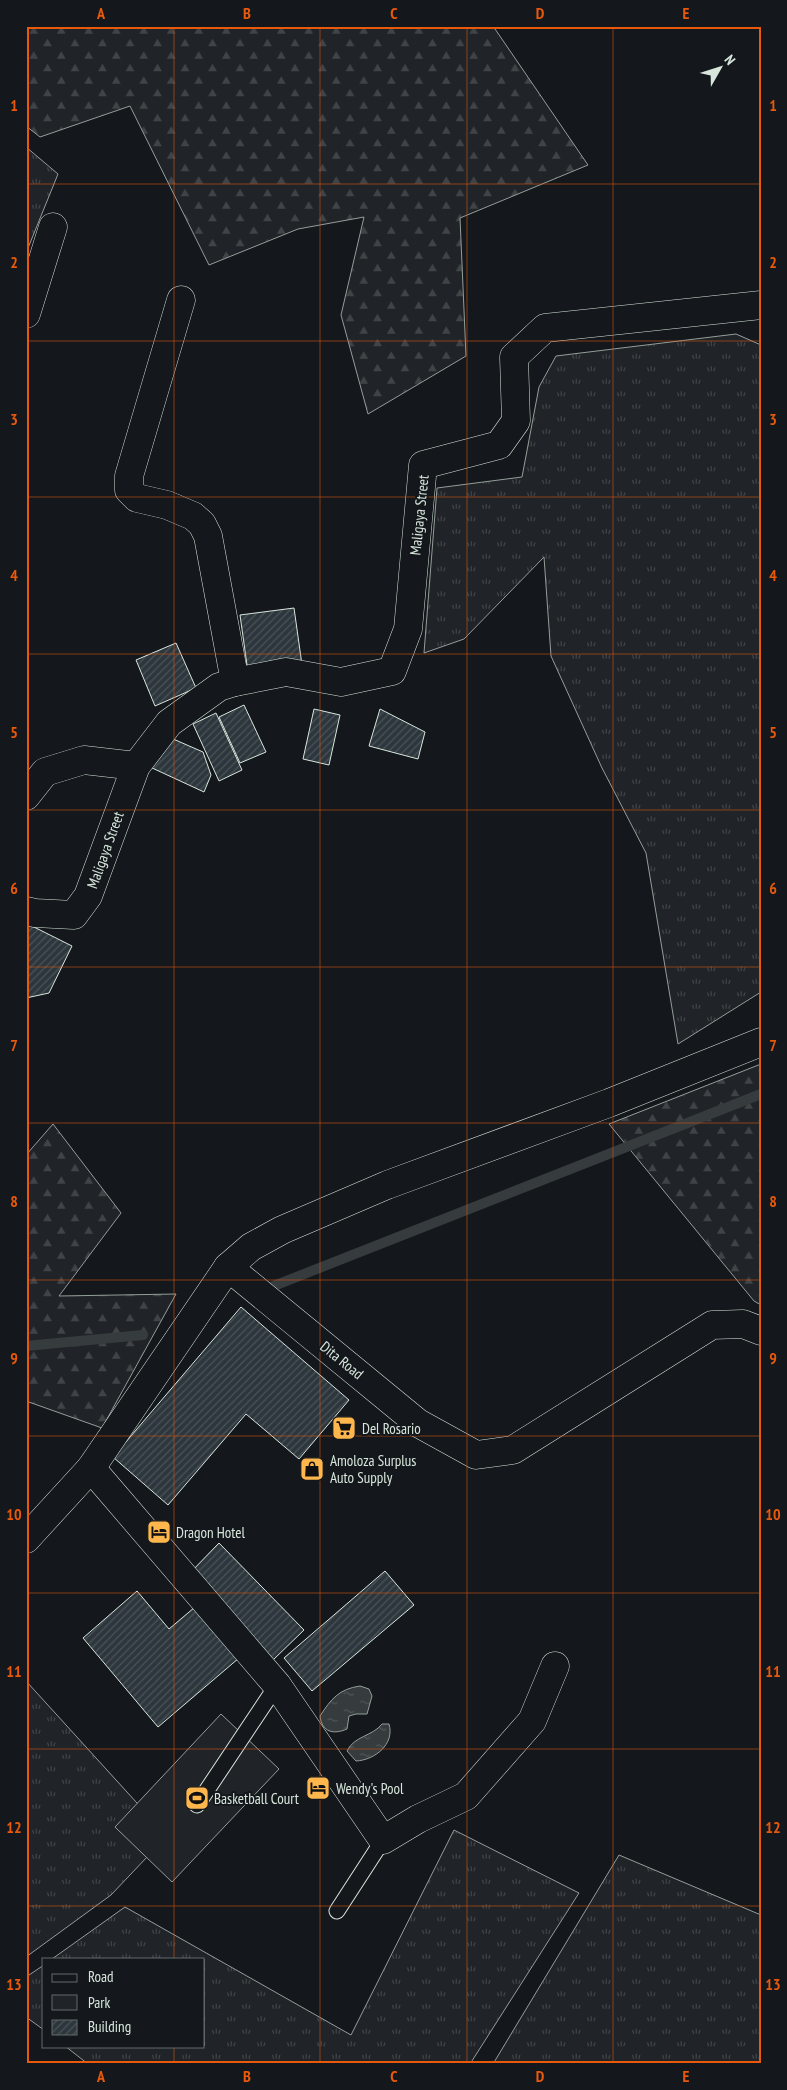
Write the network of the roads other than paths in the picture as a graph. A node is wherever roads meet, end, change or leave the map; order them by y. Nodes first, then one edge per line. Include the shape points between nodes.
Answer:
1 (53, 227) dead end
2 (181, 300) dead end
3 (761, 305) edge
4 (26, 314) edge
5 (234, 682) junction
6 (136, 766) junction
7 (26, 796) edge
8 (26, 911) edge
9 (761, 1042) edge
10 (228, 1266) junction
11 (761, 1331) edge
12 (91, 1468) junction
13 (26, 1539) edge
14 (555, 1666) dead end
15 (277, 1685) junction
16 (197, 1805) dead end
17 (383, 1840) junction
18 (337, 1911) dead end

1 - 4 street
2 - 5 street via 129,476 129,490 137,498 167,505 193,516 202,524 208,536
3 - 5 street, Maligaya Street via 545,328 514,357 516,421 499,445 424,465 408,628 392,671 341,682 286,672
5 - 6 street, Maligaya Street via 219,687 169,723
6 - 7 street via 84,760 45,772
6 - 8 street, Maligaya Street via 88,896 74,915
9 - 10 street via 387,1185 282,1230 251,1247
10 - 11 street, Dita Road via 418,1423 476,1455 513,1450 712,1325 743,1324
10 - 12 street
12 - 13 street
12 - 15 street
14 - 17 street via 532,1721 466,1796
15 - 16 lane
15 - 17 street
17 - 18 lane

